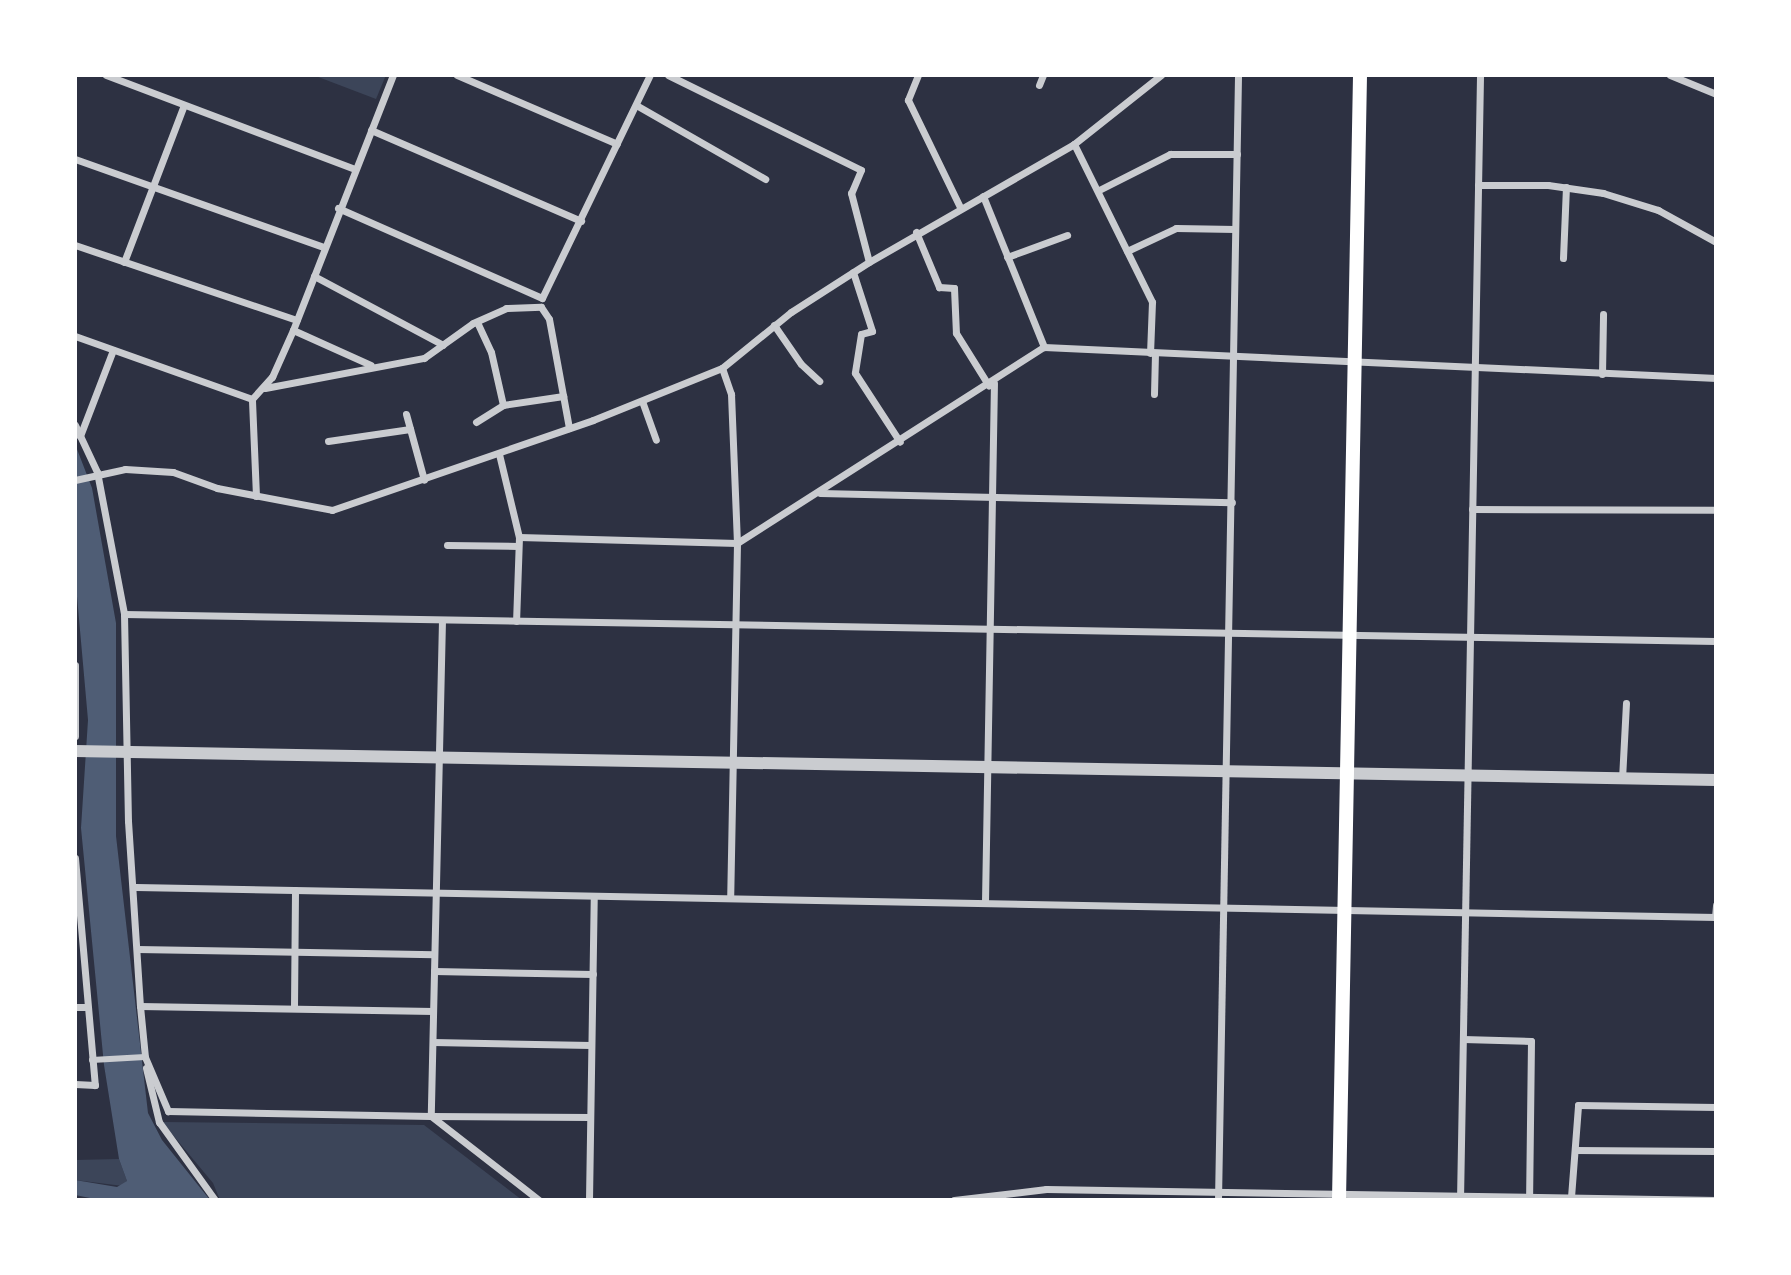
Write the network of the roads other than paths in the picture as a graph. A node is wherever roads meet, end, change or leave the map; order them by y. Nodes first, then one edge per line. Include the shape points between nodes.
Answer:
1 (107, 75) edge
2 (393, 75) edge
3 (457, 75) edge
4 (650, 75) edge
5 (668, 75) edge
6 (918, 75) edge
7 (1043, 75) edge
8 (1161, 75) edge
9 (1238, 75) edge
10 (1360, 75) edge
11 (1480, 75) edge
12 (1670, 75) edge
13 (1039, 85) dead end
14 (1716, 94) edge
15 (184, 105) junction
16 (636, 105) junction
17 (371, 130) junction
18 (617, 144) junction
19 (1074, 144) junction
20 (1237, 154) junction
21 (75, 159) edge
22 (355, 169) junction
23 (765, 179) dead end
24 (1478, 185) junction
25 (152, 186) junction
26 (1566, 187) junction
27 (1099, 190) junction
28 (983, 196) junction
29 (960, 207) junction
30 (338, 208) junction
31 (581, 221) junction
32 (1235, 229) junction
33 (916, 232) junction
34 (1067, 235) dead end
35 (1716, 242) edge
36 (75, 246) edge
37 (324, 247) junction
38 (1128, 251) junction
39 (1007, 257) junction
40 (1563, 258) dead end
41 (124, 262) junction
42 (869, 262) junction
43 (853, 272) junction
44 (314, 276) junction
45 (541, 303) junction
46 (1603, 314) dead end
47 (297, 320) junction
48 (477, 322) junction
49 (774, 325) junction
50 (293, 330) junction
51 (75, 336) edge
52 (443, 345) junction
53 (1044, 347) junction
54 (113, 350) junction
55 (1152, 353) junction
56 (1233, 357) junction
57 (1354, 361) junction
58 (372, 365) junction
59 (722, 368) junction
60 (1475, 369) junction
61 (1602, 373) junction
62 (1716, 378) edge
63 (819, 381) dead end
64 (991, 385) junction
65 (264, 388) junction
66 (1154, 394) dead end
67 (563, 396) junction
68 (252, 399) junction
69 (642, 401) junction
70 (503, 405) junction
71 (406, 414) dead end
72 (476, 422) dead end
73 (75, 425) edge
74 (569, 428) junction
75 (410, 429) junction
76 (80, 436) junction
77 (656, 440) dead end
78 (328, 441) dead end
79 (900, 442) junction
80 (499, 454) junction
81 (97, 472) junction
82 (75, 480) edge
83 (424, 480) junction
84 (819, 493) junction
85 (256, 496) junction
86 (992, 497) junction
87 (1232, 502) junction
88 (1472, 509) junction
89 (1716, 510) edge
90 (519, 537) junction
91 (737, 543) junction
92 (447, 545) dead end
93 (519, 546) junction
94 (124, 614) junction
95 (442, 620) junction
96 (516, 621) junction
97 (736, 624) junction
98 (990, 628) junction
99 (1230, 632) junction
100 (1349, 634) junction
101 (1470, 637) junction
102 (1716, 641) edge
103 (75, 665) edge
104 (76, 676) edge
105 (1626, 703) dead end
106 (75, 736) edge
107 (75, 751) edge
108 (128, 752) junction
109 (439, 758) junction
110 (734, 763) junction
111 (988, 768) junction
112 (1228, 772) junction
113 (1347, 774) junction
114 (1468, 777) junction
115 (1622, 779) junction
116 (1716, 780) edge
117 (75, 858) edge
118 (135, 887) junction
119 (295, 890) junction
120 (436, 892) junction
121 (594, 896) junction
122 (730, 897) junction
123 (985, 902) junction
124 (1716, 905) edge
125 (1226, 909) junction
126 (1344, 909) junction
127 (1465, 912) junction
128 (1716, 917) edge
129 (137, 949) junction
130 (295, 952) junction
131 (434, 954) junction
132 (434, 971) junction
133 (593, 974) junction
134 (140, 1006) junction
135 (75, 1007) edge
136 (87, 1007) junction
137 (294, 1007) junction
138 (433, 1011) junction
139 (1463, 1038) junction
140 (433, 1042) junction
141 (591, 1045) junction
142 (145, 1057) junction
143 (93, 1060) junction
144 (75, 1084) edge
145 (1716, 1107) edge
146 (431, 1116) junction
147 (590, 1118) junction
148 (1575, 1150) junction
149 (1716, 1151) edge
150 (1219, 1197) edge
151 (1339, 1197) edge
152 (1529, 1197) junction
153 (1571, 1197) junction
154 (1460, 1198) edge
155 (1716, 1199) edge
156 (215, 1200) edge
157 (539, 1200) edge
158 (589, 1200) edge
159 (954, 1200) edge

1 - 15 street
2 - 17 street
3 - 18 street
4 - 16 street
5 - 42 street via 861,170 851,193
6 - 29 street via 908,100
7 - 13 street
8 - 19 street
9 - 20 street
10 - 57 main road
11 - 24 street
12 - 14 street
15 - 22 street
15 - 25 street
16 - 18 street
16 - 23 street
17 - 22 street
17 - 31 street
18 - 31 street
19 - 27 street
19 - 28 street
20 - 27 street via 1170,153
20 - 32 street
21 - 25 street
22 - 30 street
24 - 26 street
24 - 60 street
25 - 37 street
25 - 41 street
26 - 35 street via 1658,210
26 - 40 street
27 - 38 street
28 - 29 street
28 - 39 street
29 - 33 street
30 - 37 street
30 - 45 street
31 - 45 street
32 - 38 street via 1176,228
32 - 56 street
33 - 42 street
33 - 64 street via 939,287 954,288 956,333
34 - 39 street
36 - 41 street
37 - 44 street
38 - 55 street via 1152,302
39 - 53 street
41 - 47 street
42 - 43 street
43 - 49 street
43 - 79 street via 872,331 861,334 855,373
44 - 47 street
44 - 52 street
45 - 48 street via 506,308
45 - 67 street via 549,319
46 - 61 street
47 - 50 street
48 - 52 street
48 - 70 street via 491,352
49 - 59 street
49 - 63 street via 801,365
50 - 58 street
50 - 65 street
51 - 54 street
52 - 58 street via 424,358
53 - 55 street
53 - 64 street
54 - 68 street
54 - 76 street
55 - 56 street
55 - 66 street
56 - 57 street
56 - 87 street
57 - 60 street
57 - 100 main road
58 - 65 street
59 - 69 street
59 - 91 street via 731,394
60 - 61 street
60 - 88 street
61 - 62 street
64 - 79 street
64 - 86 street
65 - 68 street
67 - 70 street
67 - 74 street
68 - 85 street
69 - 74 street
69 - 77 street
70 - 72 street
71 - 75 street
73 - 76 street
74 - 80 street
75 - 78 street
75 - 83 street
76 - 81 street
79 - 84 street
80 - 83 street
80 - 90 street
81 - 82 street
81 - 85 street via 173,472
81 - 94 street
83 - 85 street via 332,510
84 - 86 street
84 - 91 street
86 - 87 street
86 - 98 street
87 - 99 street
88 - 89 street
88 - 101 street
90 - 91 street
90 - 93 street
91 - 97 street
92 - 93 street
93 - 96 street
94 - 95 street
94 - 108 street
95 - 96 street
95 - 109 street
96 - 97 street
97 - 98 street
97 - 110 street
98 - 99 street
98 - 111 street
99 - 100 street
99 - 112 street
100 - 101 street
100 - 113 main road
101 - 102 street
101 - 114 street
103 - 104 street
104 - 106 street
105 - 115 street
107 - 108 street
108 - 109 street
108 - 118 street via 128,821
109 - 110 street
109 - 120 street
110 - 111 street
110 - 122 street
111 - 112 street
111 - 123 street
112 - 113 street
112 - 125 street
113 - 114 street
113 - 126 main road
114 - 115 street
114 - 127 street
115 - 116 street
117 - 136 street
118 - 119 street
118 - 129 street
119 - 120 street
119 - 130 street
120 - 121 street
120 - 131 street
121 - 122 street
121 - 133 street
122 - 123 street
123 - 125 street
124 - 128 street
125 - 126 street
125 - 150 street
126 - 127 street
126 - 151 main road
127 - 128 street
127 - 139 street
129 - 130 street
129 - 134 street
130 - 131 street
130 - 137 street
131 - 132 street
132 - 133 street
132 - 138 street
133 - 141 street
134 - 137 street
134 - 142 street
135 - 136 street
136 - 143 street
137 - 138 street
138 - 140 street
139 - 152 street via 1531,1041
139 - 154 street
140 - 141 street
140 - 146 street
141 - 147 street
142 - 143 street
142 - 146 street via 168,1111
142 - 156 street via 159,1122
143 - 144 street via 96,1086
145 - 148 street via 1578,1105
146 - 147 street
146 - 157 street
147 - 158 street
148 - 149 street
148 - 153 street
150 - 151 street
150 - 159 street via 1046,1189
151 - 154 street
152 - 153 street
152 - 154 street
153 - 155 street

